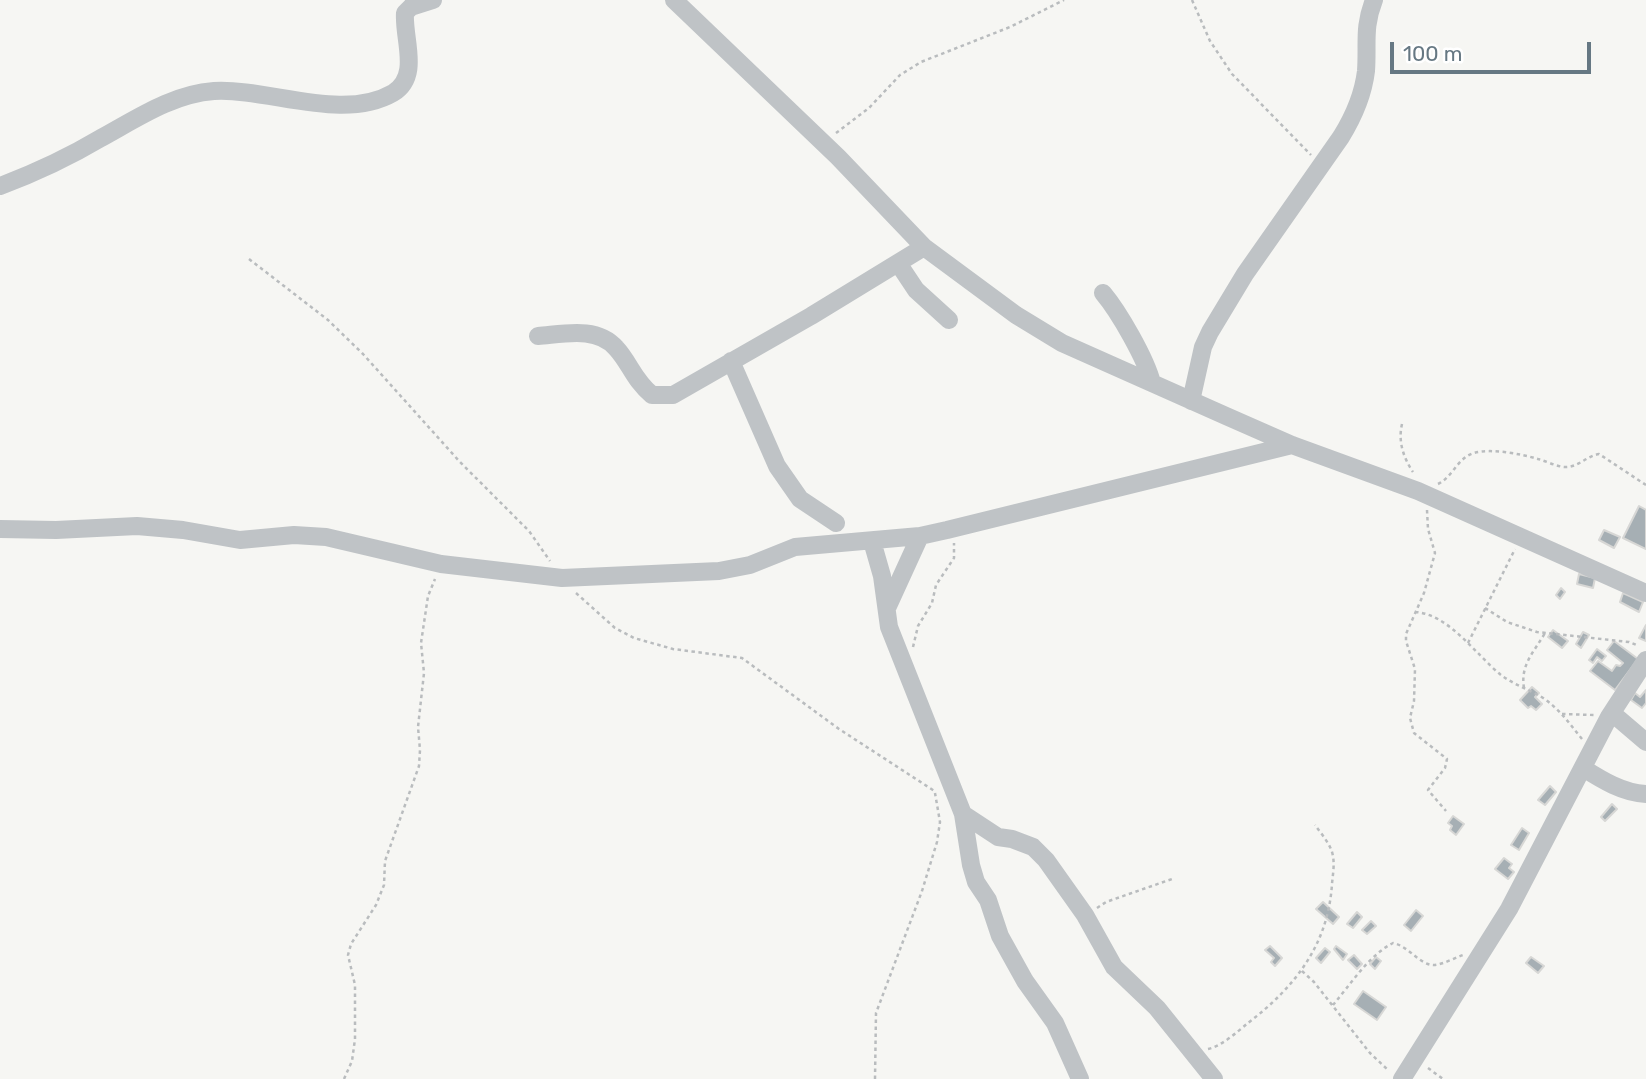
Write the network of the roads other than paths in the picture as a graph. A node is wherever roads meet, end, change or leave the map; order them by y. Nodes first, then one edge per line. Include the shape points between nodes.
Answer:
1 (433, 0) edge
2 (674, 0) edge
3 (1374, 0) edge
4 (0, 186) edge
5 (924, 247) junction
6 (898, 263) junction
7 (1103, 293) dead end
8 (949, 320) dead end
9 (538, 336) dead end
10 (731, 361) junction
11 (1152, 383) junction
12 (1191, 401) junction
13 (1292, 445) junction
14 (836, 523) dead end
15 (0, 529) edge
16 (920, 536) junction
17 (872, 541) junction
18 (1646, 593) edge
19 (887, 609) junction
20 (1644, 654) edge
21 (1611, 715) junction
22 (1646, 742) edge
23 (1583, 768) junction
24 (1646, 794) edge
25 (960, 809) junction
26 (1395, 1075) edge
27 (1080, 1079) edge
28 (1214, 1079) edge

1 - 4 street via 405,13 409,69 406,81 394,92 344,105 250,93 189,95
2 - 5 street
3 - 12 street via 1365,27 1361,100 1210,332
5 - 6 street
5 - 11 street via 1062,343
6 - 8 street via 916,290
6 - 10 street
7 - 11 street via 1142,356
9 - 10 street via 575,333 604,338 617,348 640,385 652,395 673,395
10 - 14 street via 777,466 800,499
11 - 12 street
12 - 13 street
13 - 16 street
13 - 18 street via 1425,491
15 - 17 street via 137,526 240,540 326,537 441,564 562,578 719,571 750,565 794,547
16 - 17 street
16 - 19 street
17 - 19 street
19 - 25 street via 889,627
20 - 21 street
21 - 22 street
21 - 23 street
23 - 24 street via 1630,792
23 - 26 street via 1509,909 1415,1057
25 - 27 street via 976,881 1000,936 1055,1023
25 - 28 street via 998,837 1033,847 1046,860 1114,967 1157,1008

